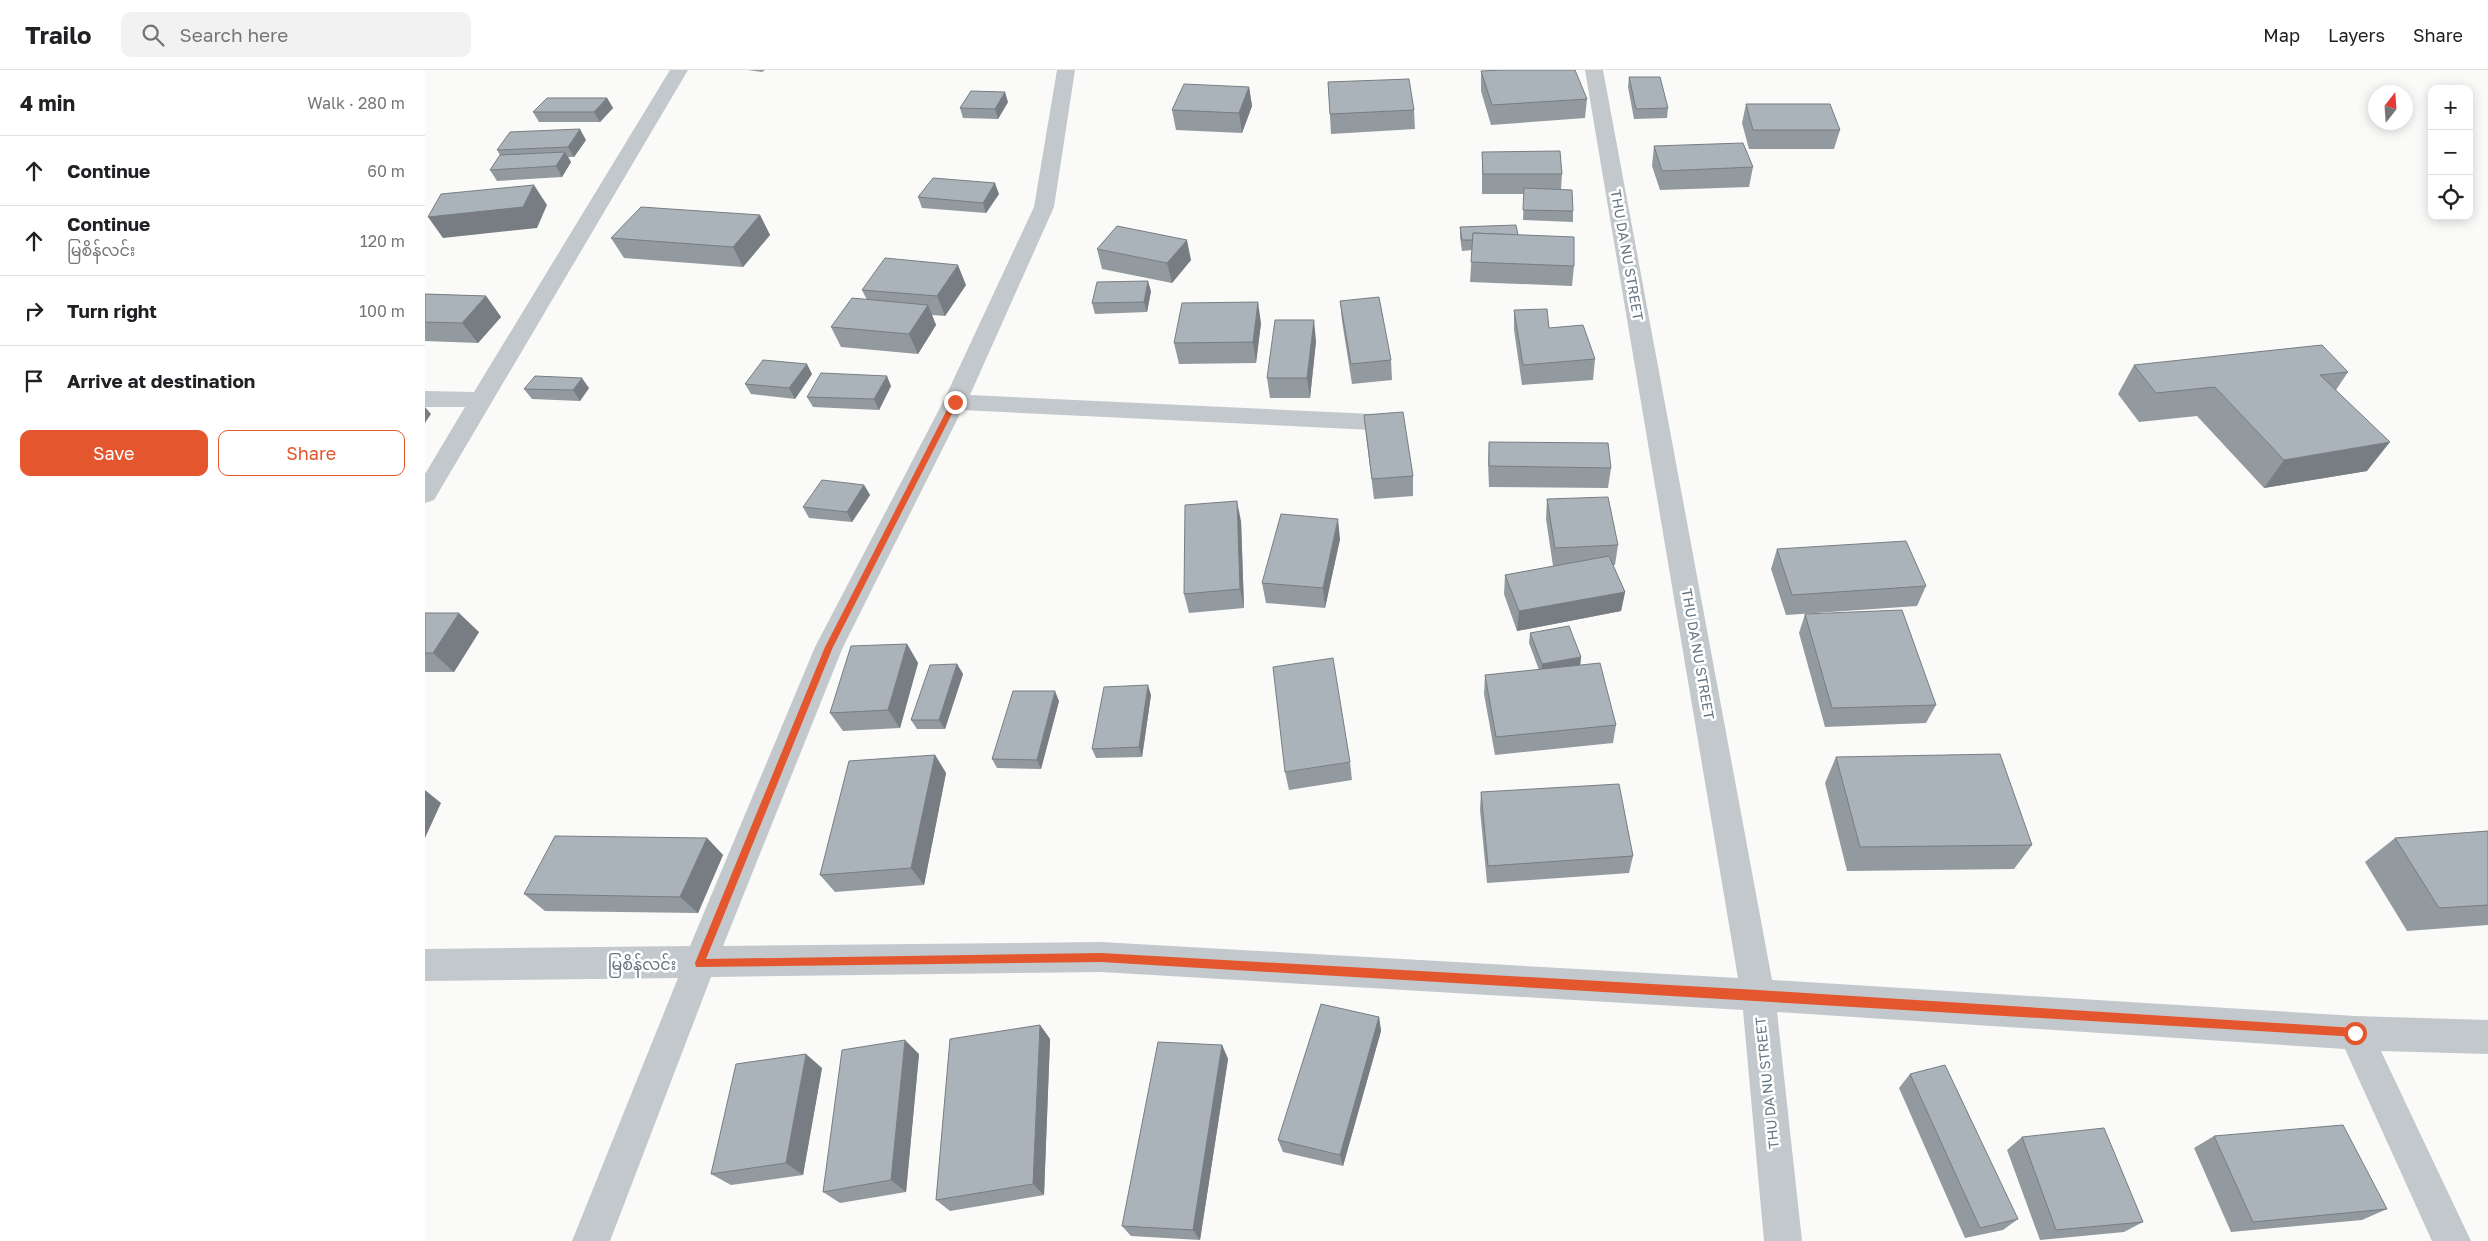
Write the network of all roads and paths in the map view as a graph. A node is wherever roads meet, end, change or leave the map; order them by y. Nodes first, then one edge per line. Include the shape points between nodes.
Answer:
1 (679, 70) edge
2 (1066, 70) edge
3 (1594, 70) edge
4 (425, 399) edge
5 (482, 400) junction
6 (955, 402) junction
7 (1373, 422) edge
8 (425, 494) edge
9 (700, 963) junction
10 (425, 965) edge
11 (1758, 995) junction
12 (2355, 1033) junction
13 (2488, 1037) edge
14 (591, 1241) edge
15 (1783, 1241) edge
16 (2452, 1241) edge

1 - 5 street
2 - 6 street via 1044,207
3 - 11 street, THU DA NU STREET
4 - 5 street
5 - 8 street
6 - 7 street
6 - 9 street via 829,647
9 - 10 street, မြစိန်လင်း
9 - 11 street, မြစိန်လင်း via 1101,957
9 - 14 street
11 - 12 street, မြစိန်လင်း
11 - 15 street, THU DA NU STREET
12 - 13 street, မြစိန်လင်း
12 - 16 street

